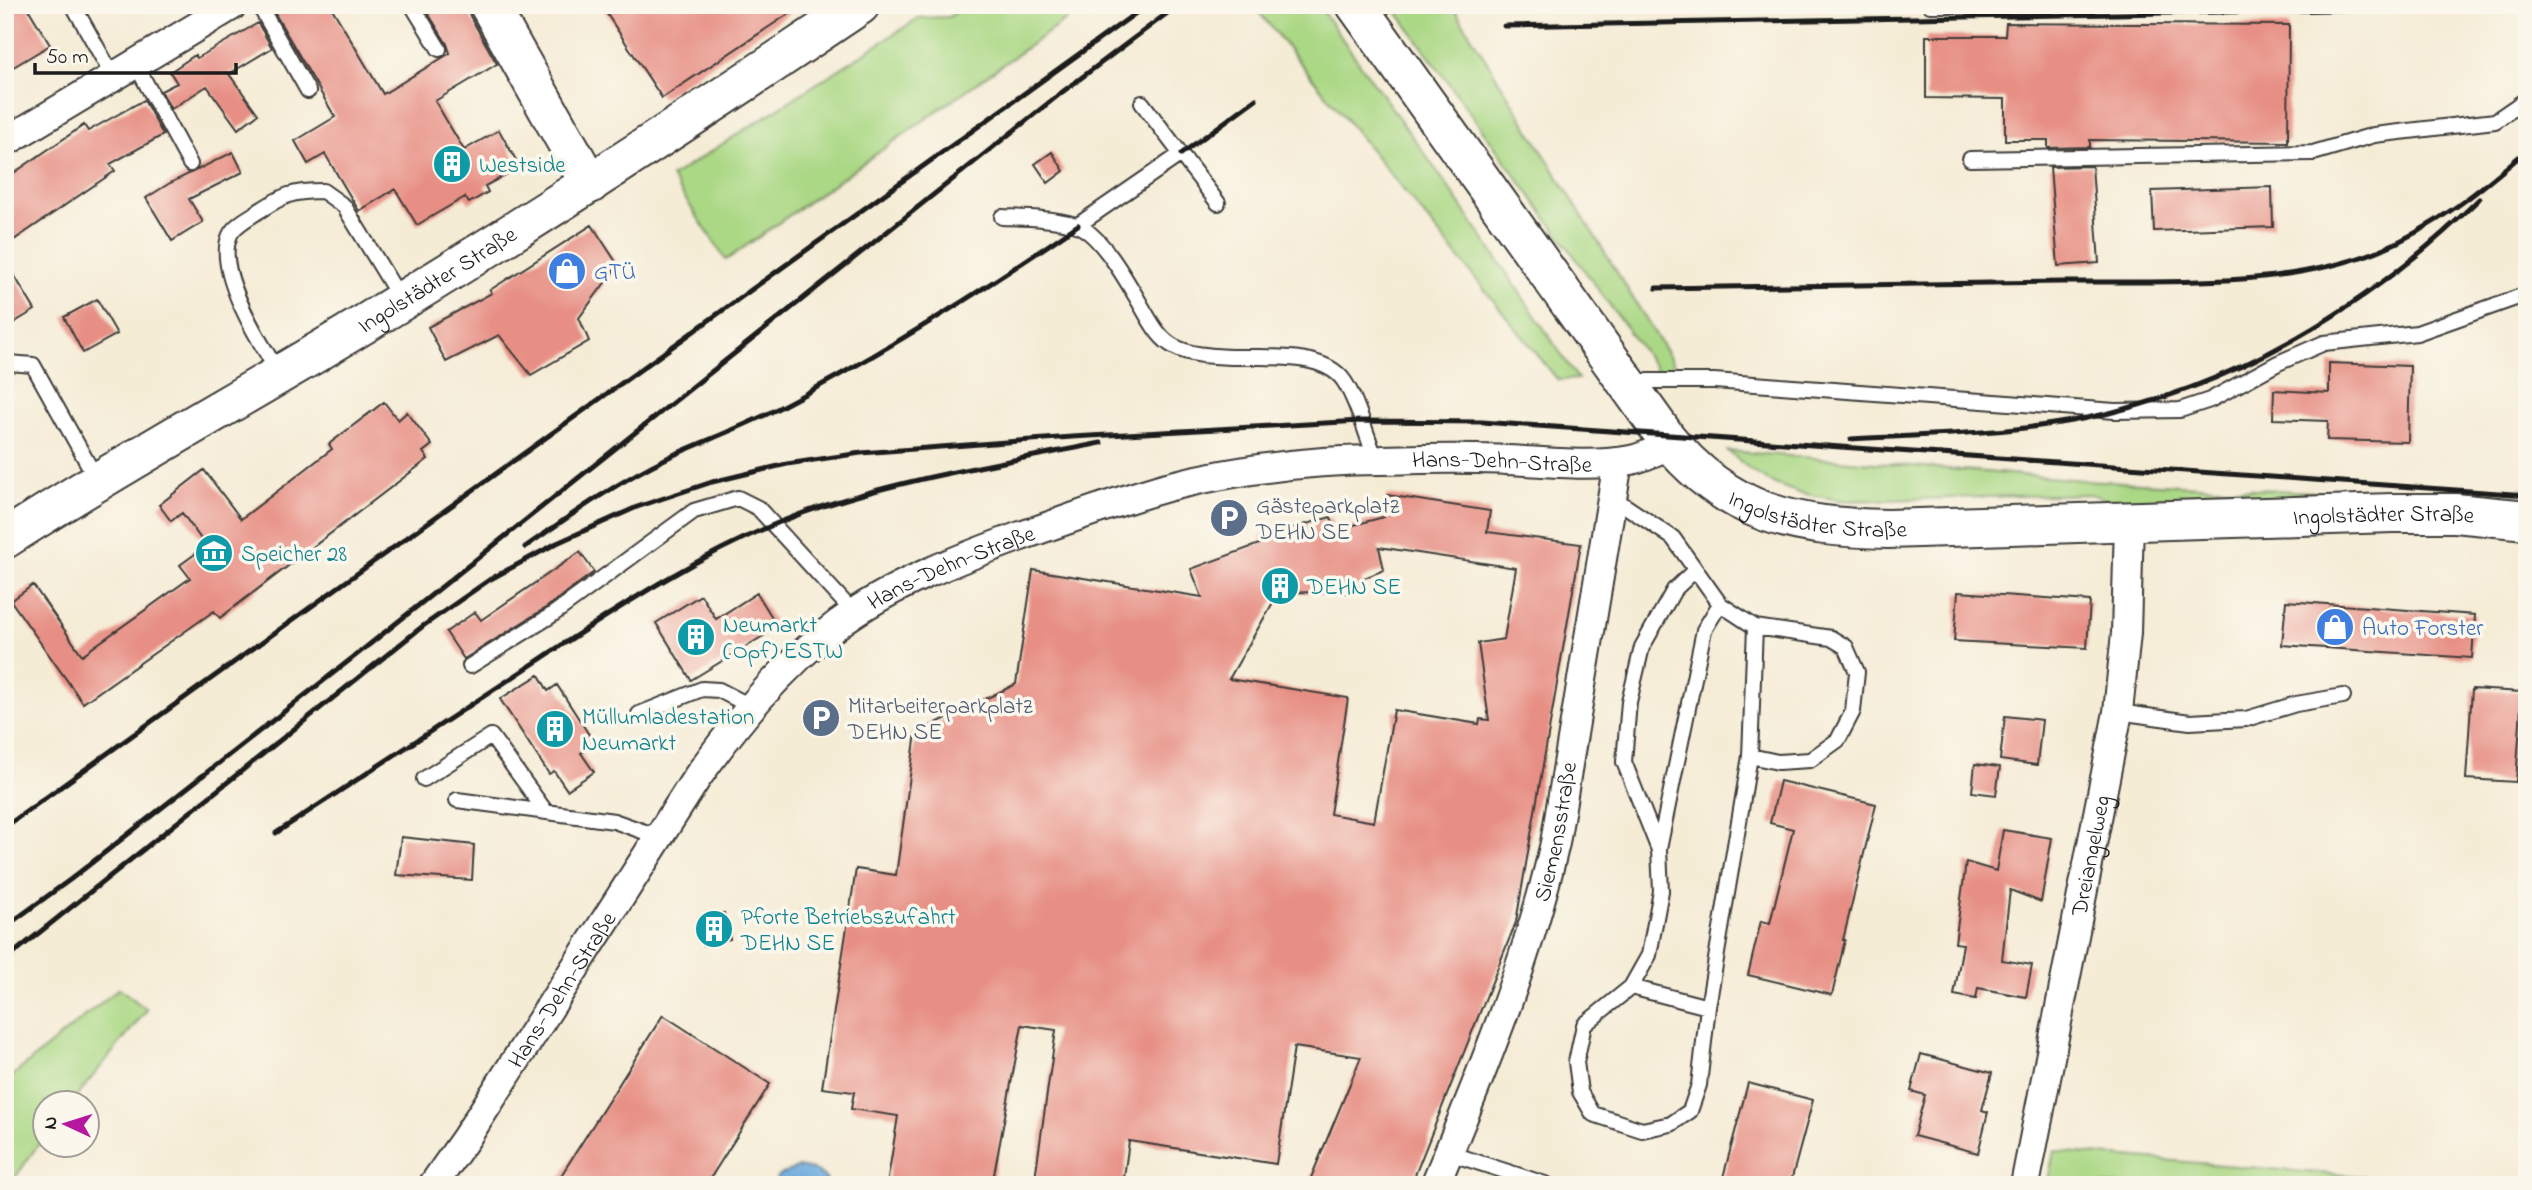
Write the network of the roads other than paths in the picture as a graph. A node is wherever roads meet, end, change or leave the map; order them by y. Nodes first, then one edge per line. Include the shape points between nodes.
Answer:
1 (73, 5) edge
2 (233, 5) edge
3 (259, 5) edge
4 (412, 5) edge
5 (489, 5) edge
6 (860, 5) edge
7 (1356, 5) edge
8 (1930, 5) edge
9 (2049, 5) edge
10 (439, 49) dead end
11 (125, 71) junction
12 (308, 91) dead end
13 (2527, 99) edge
14 (1142, 103) dead end
15 (5, 142) edge
16 (1181, 154) junction
17 (1970, 159) dead end
18 (190, 164) dead end
19 (590, 184) junction
20 (1218, 203) dead end
21 (1002, 217) dead end
22 (1078, 226) junction
23 (2527, 294) edge
24 (401, 300) junction
25 (5, 357) edge
26 (279, 375) junction
27 (1625, 381) junction
28 (1671, 444) junction
29 (1376, 460) junction
30 (1618, 462) junction
31 (97, 481) junction
32 (1612, 497) junction
33 (2527, 520) edge
34 (2129, 522) junction
35 (8, 532) edge
36 (1695, 570) junction
37 (1720, 604) junction
38 (854, 613) junction
39 (1755, 627) junction
40 (470, 666) dead end
41 (2343, 696) dead end
42 (750, 706) junction
43 (2118, 712) junction
44 (639, 714) dead end
45 (1750, 756) junction
46 (425, 779) dead end
47 (457, 800) dead end
48 (546, 812) junction
49 (659, 836) junction
50 (1659, 850) junction
51 (1631, 987) junction
52 (1708, 1007) junction
53 (1448, 1153) junction
54 (433, 1185) edge
55 (1435, 1185) edge
56 (1548, 1185) edge
57 (2025, 1185) edge

1 - 11 lane
2 - 11 street
3 - 12 lane
4 - 10 lane
5 - 19 street
6 - 19 street, Ingolstädter Straße
7 - 27 street, Ingolstädter Straße
8 - 9 lane
11 - 15 street
11 - 18 lane
13 - 17 lane via 2495,121 2374,135 2313,153
14 - 16 lane
16 - 20 lane
16 - 22 lane
19 - 24 street, Ingolstädter Straße
21 - 22 lane
22 - 29 lane via 1119,268 1157,332 1175,348 1200,355 1317,362 1332,369 1343,380
23 - 27 lane via 2417,334 2324,343 2180,411 2115,411 1714,381
24 - 26 street, Ingolstädter Straße
24 - 26 lane via 344,205 323,191 286,194 230,233 225,253 233,284
25 - 31 lane via 9,363 33,365
26 - 31 street, Ingolstädter Straße
27 - 28 street, Ingolstädter Straße
28 - 30 street, Hans-Dehn-Straße
28 - 34 street, Ingolstädter Straße via 1719,489 1758,510 1809,525 1888,529
29 - 30 street, Hans-Dehn-Straße
29 - 38 street, Hans-Dehn-Straße via 1251,471 1156,491 976,552 902,585
30 - 32 street, Siemensstraße
31 - 35 street, Ingolstädter Straße
32 - 36 lane via 1673,538
32 - 53 street, Siemensstraße via 1541,904 1511,996
33 - 34 street, Ingolstädter Straße via 2435,513
34 - 43 street, Dreiangelweg via 2127,622
36 - 37 lane
36 - 50 lane via 1674,590 1642,647 1629,702 1624,762
37 - 39 lane
37 - 50 lane via 1704,629
38 - 40 lane via 758,508 738,498 694,511 552,615
38 - 42 street, Hans-Dehn-Straße
39 - 45 lane
39 - 45 lane via 1831,638 1846,647 1857,672 1853,711 1838,740 1810,760 1778,762
41 - 43 lane via 2246,719 2190,722
42 - 44 lane via 719,690 702,689
42 - 49 street, Hans-Dehn-Straße
43 - 57 street, Dreiangelweg
45 - 52 lane
46 - 48 lane via 491,736
47 - 48 lane
48 - 49 lane via 614,821
49 - 54 street, Hans-Dehn-Straße
50 - 51 lane via 1661,891 1649,955
51 - 52 lane
51 - 52 lane via 1584,1025 1576,1062 1580,1092 1593,1114 1642,1130 1671,1124 1690,1111 1699,1085
53 - 55 street, Siemensstraße
53 - 56 lane

